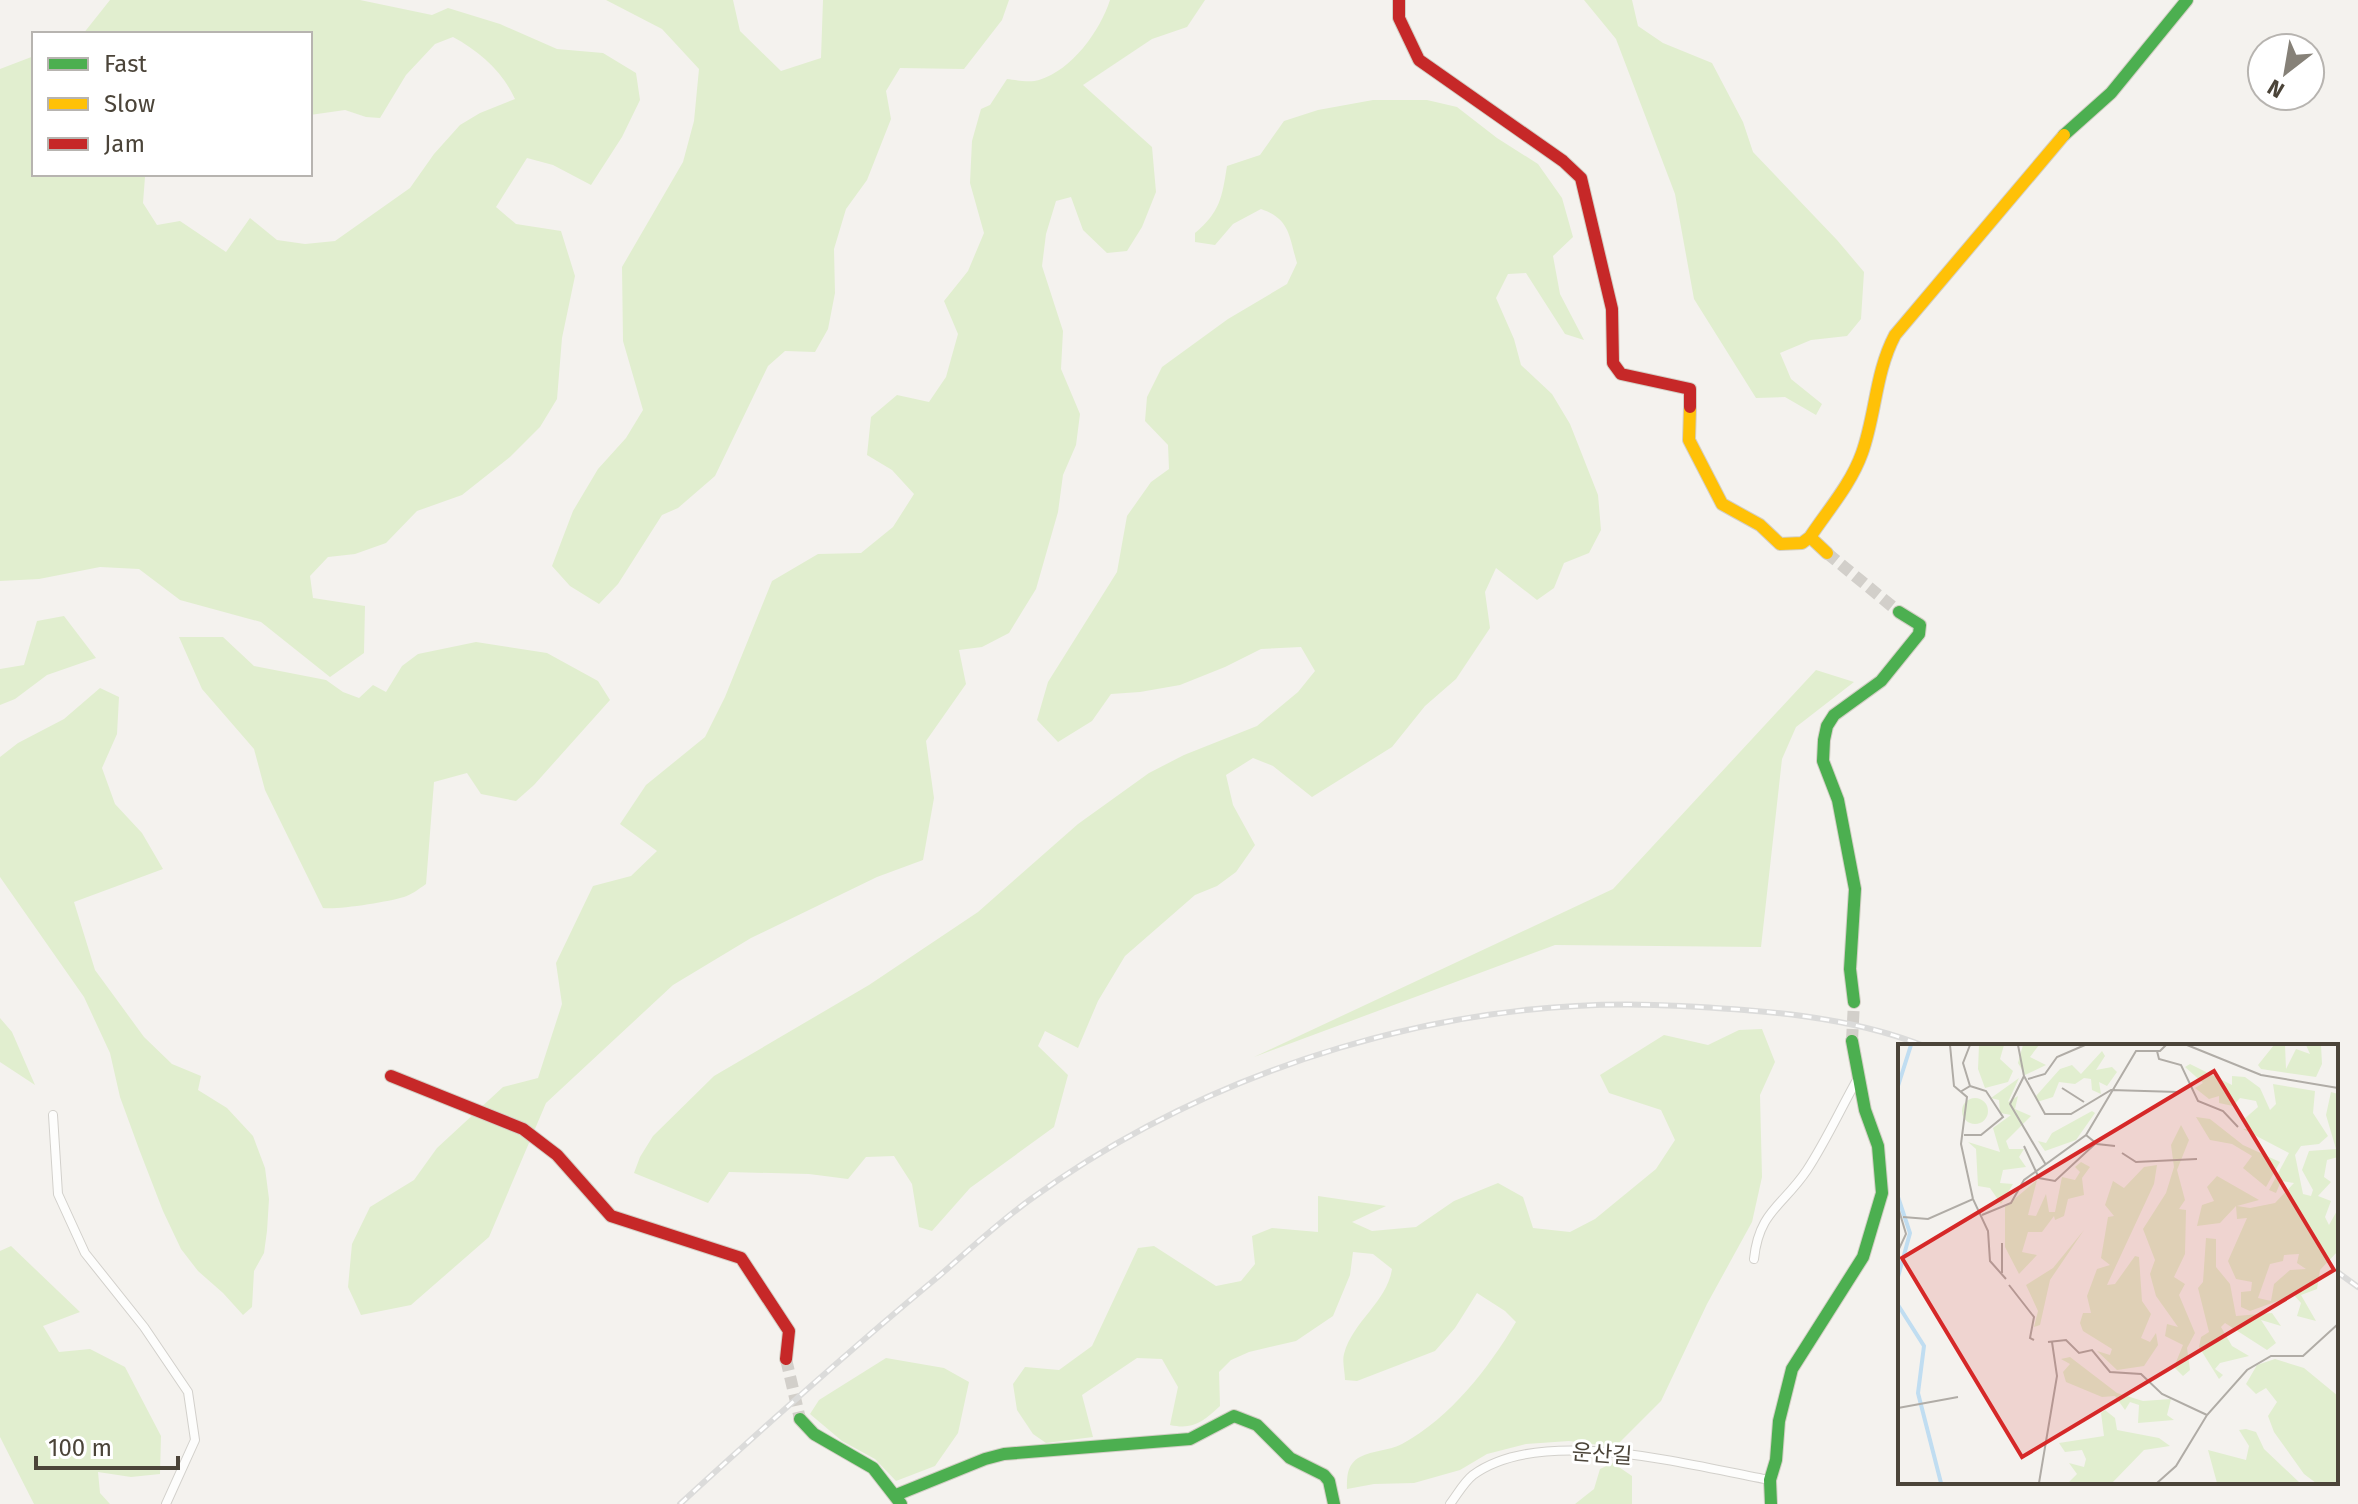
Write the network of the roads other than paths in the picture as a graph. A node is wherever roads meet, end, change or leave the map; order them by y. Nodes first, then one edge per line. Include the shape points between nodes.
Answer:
1 (1399, 0) edge
2 (2187, 0) edge
3 (1810, 537) junction
4 (1827, 553) tunnel mouth
5 (1899, 612) tunnel mouth
6 (1854, 1002) tunnel mouth
7 (1852, 1041) tunnel mouth
8 (391, 1076) dead end
9 (1859, 1077) junction
10 (53, 1115) dead end
11 (1754, 1259) dead end
12 (786, 1359) tunnel mouth
13 (800, 1419) tunnel mouth
14 (1770, 1480) junction
15 (898, 1499) edge
16 (166, 1504) edge
17 (1334, 1504) edge
18 (1450, 1504) edge
19 (1771, 1504) edge

1 - 3 street via 1399,18 1419,60 1581,178 1612,309 1613,363 1621,374 1690,389 1689,440 1722,504 1760,525 1780,544 1802,543
2 - 3 street via 1895,335 1884,353 1862,452
3 - 4 street
5 - 6 street via 1920,625 1919,634 1881,681 1834,715 1824,740 1823,761 1838,800 1855,889 1850,969
7 - 9 street
8 - 12 street via 523,1129 557,1155 611,1216 741,1258 789,1331
9 - 11 street via 1805,1173 1765,1220
9 - 14 street via 1878,1146 1882,1193 1863,1257 1792,1369
10 - 16 street via 58,1194 85,1253 188,1392 195,1440
13 - 15 street via 814,1434 873,1468
14 - 18 street, 운산길 via 1620,1453 1569,1450 1498,1462 1472,1476
14 - 19 street
15 - 17 street via 1004,1454 1190,1439 1234,1416 1257,1425 1290,1458 1324,1475

